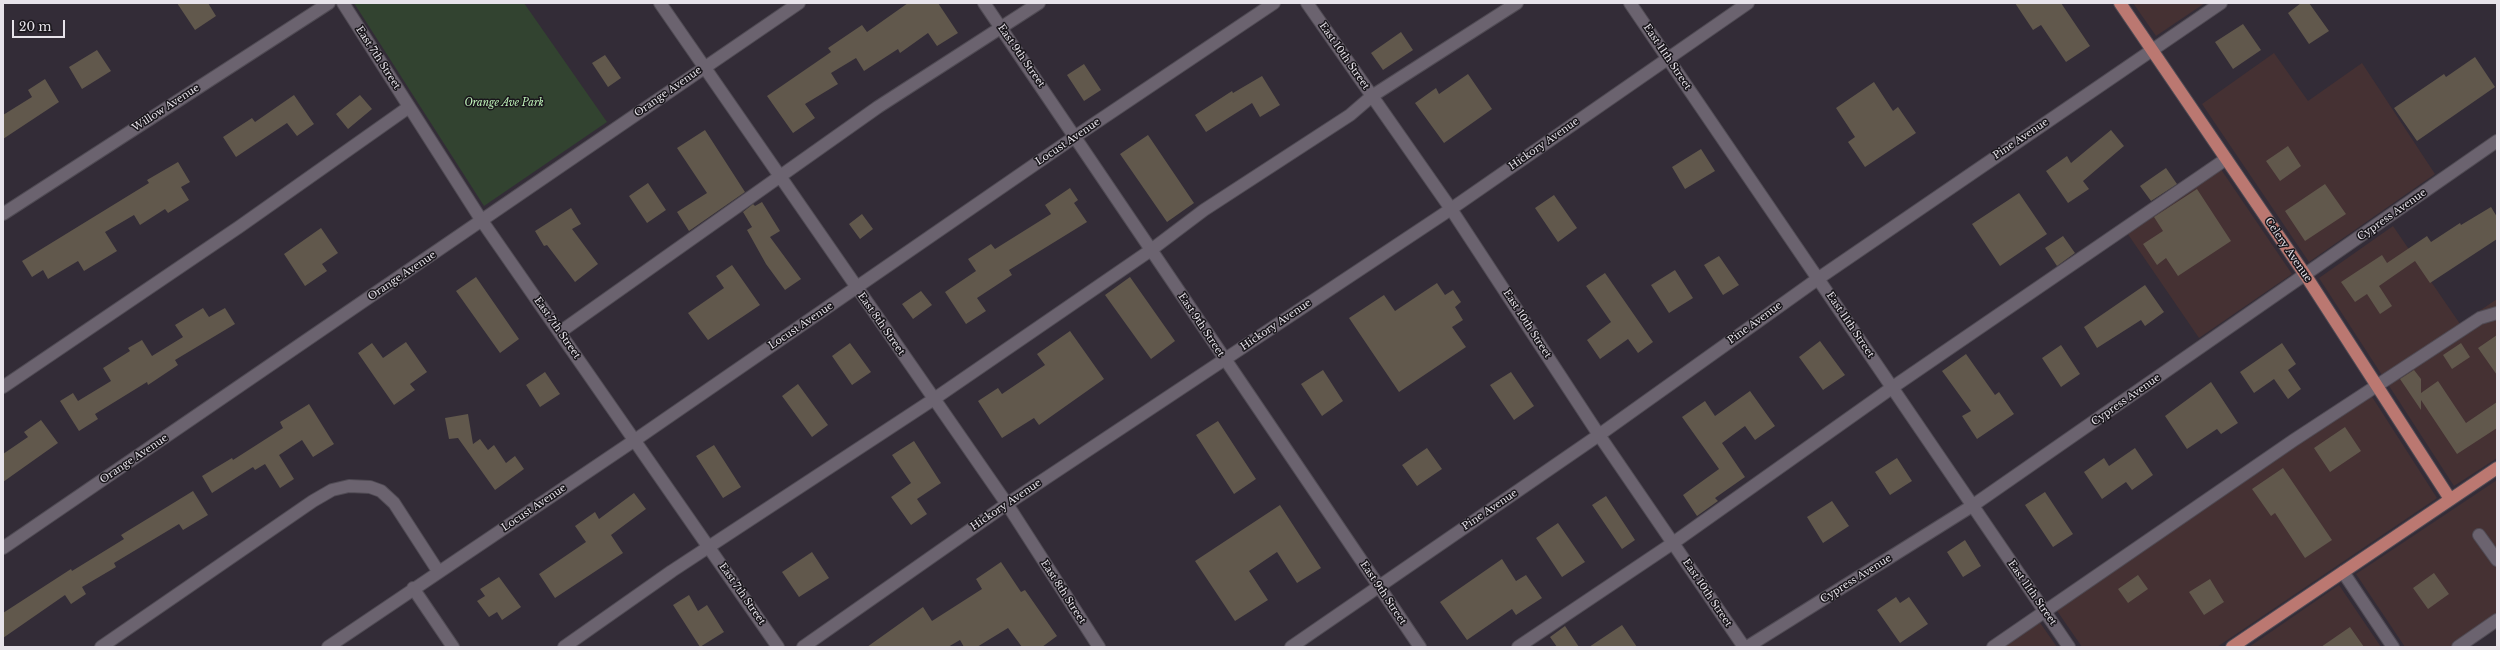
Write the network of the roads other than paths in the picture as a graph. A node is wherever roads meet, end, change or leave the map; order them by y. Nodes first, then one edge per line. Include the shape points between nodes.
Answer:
1 (329, 3) edge
2 (343, 3) edge
3 (660, 3) edge
4 (799, 3) edge
5 (984, 3) edge
6 (1039, 3) edge
7 (1274, 3) edge
8 (1307, 3) edge
9 (1517, 3) edge
10 (1630, 3) edge
11 (1748, 3) edge
12 (2120, 3) edge
13 (2221, 3) edge
14 (1001, 28) junction
15 (2152, 50) junction
16 (1668, 58) junction
17 (704, 67) junction
18 (1372, 96) junction
19 (409, 107) junction
20 (1076, 136) junction
21 (2497, 141) edge
22 (2226, 159) junction
23 (780, 177) junction
24 (1451, 209) junction
25 (3, 214) edge
26 (482, 221) junction
27 (1151, 250) junction
28 (2306, 276) junction
29 (1819, 278) junction
30 (856, 288) junction
31 (2497, 313) edge
32 (560, 332) junction
33 (1224, 360) junction
34 (2376, 385) junction
35 (3, 387) edge
36 (1892, 387) junction
37 (934, 399) junction
38 (1599, 435) junction
39 (635, 440) junction
40 (2497, 468) edge
41 (2450, 499) junction
42 (1007, 504) junction
43 (1972, 506) junction
44 (2479, 535) dead end
45 (1673, 543) junction
46 (3, 548) edge
47 (710, 548) junction
48 (2497, 560) edge
49 (438, 571) junction
50 (2343, 572) junction
51 (1378, 587) junction
52 (413, 588) junction
53 (2046, 613) junction
54 (2497, 620) edge
55 (101, 647) edge
56 (328, 647) edge
57 (453, 647) edge
58 (564, 647) edge
59 (778, 647) edge
60 (803, 647) edge
61 (1099, 647) edge
62 (1291, 647) edge
63 (1420, 647) edge
64 (1518, 647) edge
65 (1744, 647) edge
66 (1747, 647) edge
67 (1993, 647) edge
68 (2069, 647) edge
69 (2232, 647) edge
70 (2393, 647) edge
71 (2458, 647) edge

1 - 25 street, Willow Avenue
2 - 19 street, East 7th Street
3 - 17 street, East 8th Street
4 - 17 street, Orange Avenue
5 - 14 street, East 9th Street
6 - 14 street
7 - 20 street, Locust Avenue
8 - 18 street, East 10th Street
9 - 18 street
10 - 16 street, East 11th Street
11 - 16 street, Hickory Avenue
12 - 15 main road, Celery Avenue
13 - 15 street, Pine Avenue
14 - 20 street, East 9th Street
14 - 23 street via 878,107
15 - 22 main road, Celery Avenue
15 - 29 street, Pine Avenue
16 - 24 street, Hickory Avenue
16 - 29 street, East 11th Street
17 - 23 street, East 8th Street
17 - 26 street, Orange Avenue
18 - 24 street, East 10th Street
18 - 27 street via 1350,115 1204,210
19 - 26 street, East 7th Street
19 - 35 street via 239,227
20 - 27 street, East 9th Street
20 - 30 street, Locust Avenue
21 - 28 street, Cypress Avenue
22 - 28 main road, Celery Avenue
22 - 36 street
23 - 30 street, East 8th Street
23 - 32 street
24 - 33 street, Hickory Avenue
24 - 38 street, East 10th Street
26 - 32 street, East 7th Street
26 - 46 street, Orange Avenue
27 - 33 street, East 9th Street
27 - 37 street
28 - 34 main road, Celery Avenue
28 - 43 street, Cypress Avenue
29 - 36 street, East 11th Street
29 - 38 street, Pine Avenue
30 - 37 street, East 8th Street
30 - 39 street, Locust Avenue
31 - 34 street via 2480,318
32 - 39 street, East 7th Street
33 - 42 street, Hickory Avenue
33 - 51 street, East 9th Street
34 - 41 main road, Celery Avenue
34 - 53 street
36 - 43 street, East 11th Street
36 - 45 street
37 - 42 street, East 8th Street
37 - 47 street
38 - 45 street, East 10th Street
38 - 51 street, Pine Avenue
39 - 47 street, East 7th Street
39 - 49 street, Locust Avenue
40 - 41 main road
41 - 50 main road
42 - 60 street, Hickory Avenue
42 - 61 street, East 8th Street
43 - 53 street, East 11th Street
43 - 66 street, Cypress Avenue
44 - 48 street
45 - 64 street
45 - 65 street, East 10th Street
47 - 58 street
47 - 59 street, East 7th Street
49 - 52 street, Locust Avenue
49 - 55 street via 394,503 370,487 349,486 332,490 313,501
50 - 69 main road
50 - 70 street
51 - 62 street, Pine Avenue
51 - 63 street, East 9th Street
52 - 56 street, Locust Avenue
52 - 57 street
53 - 67 street
53 - 68 street, East 11th Street
54 - 71 street

